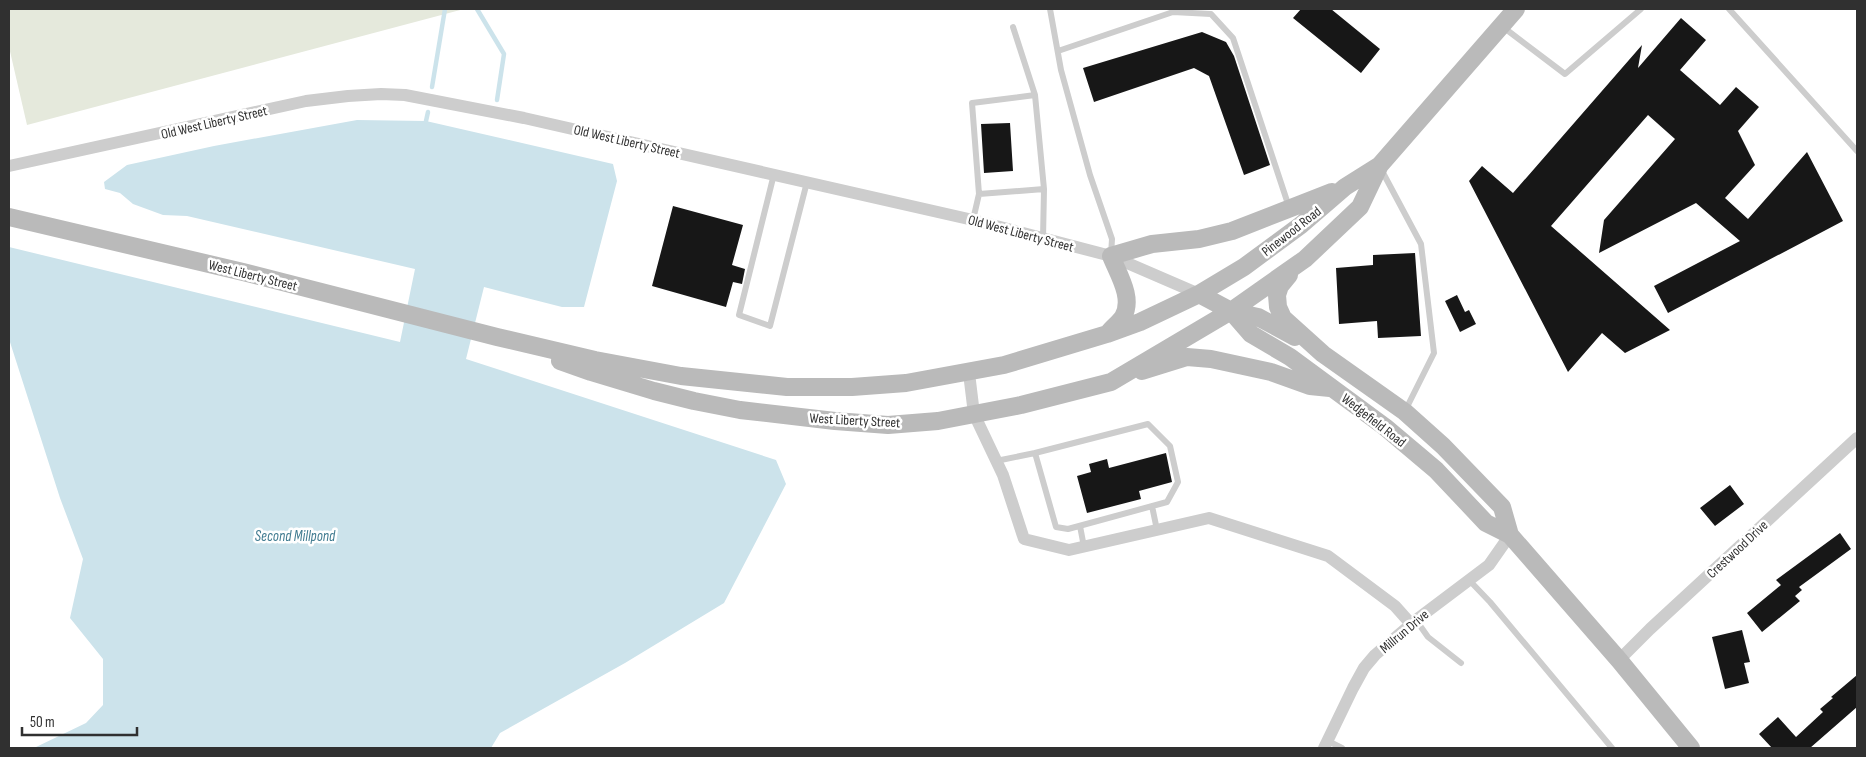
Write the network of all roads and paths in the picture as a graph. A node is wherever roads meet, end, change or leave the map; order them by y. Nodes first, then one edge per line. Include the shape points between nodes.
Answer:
1 (1050, 9) edge
2 (1516, 9) edge
3 (1641, 9) edge
4 (1729, 9) edge
5 (1502, 26) junction
6 (1013, 27) dead end
7 (1058, 51) junction
8 (1035, 95) junction
9 (1857, 151) edge
10 (1380, 165) junction
11 (9, 166) edge
12 (774, 174) junction
13 (807, 182) junction
14 (1345, 187) junction
15 (1044, 189) junction
16 (979, 194) junction
17 (1290, 208) junction
18 (9, 217) edge
19 (974, 220) junction
20 (1043, 239) junction
21 (1111, 256) junction
22 (1305, 259) junction
23 (1199, 294) junction
24 (1232, 311) junction
25 (1107, 334) junction
26 (497, 337) junction
27 (1323, 354) junction
28 (969, 373) junction
29 (1111, 382) junction
30 (1332, 388) junction
31 (1405, 412) junction
32 (974, 414) junction
33 (1857, 438) edge
34 (1035, 453) junction
35 (996, 461) junction
36 (1152, 506) junction
37 (1080, 526) junction
38 (1156, 530) junction
39 (1510, 535) junction
40 (1084, 547) junction
41 (1469, 580) junction
42 (1413, 622) junction
43 (1619, 660) junction
44 (1461, 663) dead end
45 (1326, 745) edge
46 (1342, 748) edge
47 (1612, 748) edge
48 (1691, 748) edge

1 - 7 lane
2 - 5 main road, Pinewood Road
3 - 5 lane via 1565,74
4 - 9 lane
5 - 10 main road, Pinewood Road
6 - 8 lane
7 - 17 lane via 1173,12 1211,14 1233,38
7 - 21 lane via 1090,175 1112,240
8 - 15 lane
8 - 16 lane via 972,103
10 - 14 main road, Pinewood Road
10 - 22 main road, Pinewood Road via 1360,207
10 - 31 lane via 1421,244 1434,352
11 - 12 street, Old West Liberty Street via 306,101 381,94 420,97 524,118
12 - 13 street, Old West Liberty Street
12 - 13 lane via 739,316 770,326
13 - 19 street, Old West Liberty Street
14 - 17 main road
14 - 23 main road, Pinewood Road via 1287,236
15 - 16 lane
15 - 20 lane
16 - 19 lane
17 - 21 main road via 1199,239 1152,244
18 - 26 main road, West Liberty Street
19 - 20 street, Old West Liberty Street
20 - 21 street, Old West Liberty Street
21 - 23 street, Old West Liberty Street
21 - 25 main road via 1125,287 1126,304 1123,317
22 - 24 main road, Pinewood Road
22 - 27 main road via 1280,286 1278,307 1284,318
23 - 24 main road, Old West Liberty Street
23 - 25 main road, West Liberty Street
24 - 27 main road via 1258,317
24 - 29 main road, West Liberty Street
24 - 30 main road, Wedgefield Road via 1251,334
25 - 28 main road, West Liberty Street
26 - 28 main road, West Liberty Street via 595,360 760,386 879,385
26 - 32 main road, West Liberty Street via 591,372 654,391 740,410 888,425
27 - 31 main road, Wedgefield Road
28 - 32 street
29 - 30 main road via 1187,357 1234,363 1310,386
29 - 32 main road, West Liberty Street
30 - 39 main road, Wedgefield Road via 1436,470 1486,523
31 - 39 main road, Wedgefield Road via 1502,507
32 - 35 street
33 - 43 street, Crestwood Drive
34 - 35 lane
34 - 36 lane via 1148,424 1170,446 1178,482 1167,502
34 - 37 lane via 1056,526 1068,529
35 - 40 street via 1024,539 1069,550
36 - 37 lane
36 - 38 lane
37 - 40 lane
38 - 40 street
38 - 42 street via 1209,518 1328,556
39 - 41 street, Millrun Drive via 1489,564
39 - 43 main road, Wedgefield Road
41 - 42 street, Millrun Drive
41 - 47 lane
42 - 44 lane
42 - 45 street, Millrun Drive via 1364,668
43 - 48 main road, Wedgefield Road
45 - 46 lane

